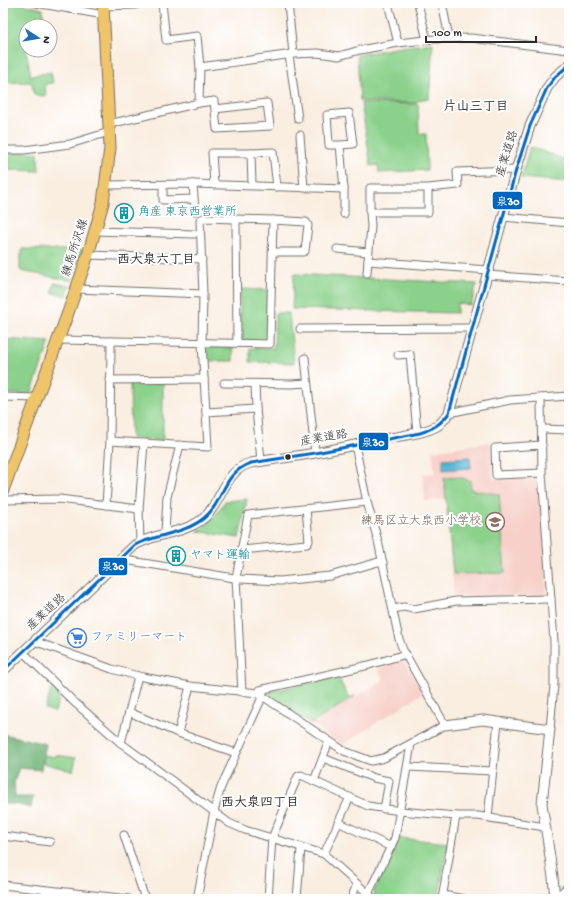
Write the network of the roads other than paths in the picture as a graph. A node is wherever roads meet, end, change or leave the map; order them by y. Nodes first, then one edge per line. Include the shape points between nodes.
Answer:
1 (36, 3) edge
2 (142, 3) edge
3 (162, 3) edge
4 (288, 3) edge
5 (388, 3) edge
6 (418, 3) edge
7 (442, 3) edge
8 (103, 8) edge
9 (449, 38) junction
10 (427, 40) junction
11 (398, 43) junction
12 (569, 50) edge
13 (291, 55) junction
14 (569, 64) edge
15 (200, 67) junction
16 (199, 103) junction
17 (215, 109) junction
18 (298, 119) dead end
19 (109, 128) junction
20 (300, 135) dead end
21 (340, 145) junction
22 (3, 150) edge
23 (251, 152) junction
24 (516, 170) junction
25 (193, 184) junction
26 (214, 184) junction
27 (106, 185) junction
28 (163, 185) junction
29 (252, 186) junction
30 (277, 186) junction
31 (304, 188) junction
32 (428, 188) junction
33 (344, 189) junction
34 (194, 199) junction
35 (194, 211) dead end
36 (370, 212) junction
37 (344, 214) dead end
38 (503, 217) junction
39 (236, 219) junction
40 (273, 220) junction
41 (569, 223) edge
42 (95, 231) junction
43 (194, 234) dead end
44 (337, 249) dead end
45 (273, 252) junction
46 (368, 252) junction
47 (88, 255) junction
48 (202, 259) junction
49 (368, 261) junction
50 (367, 273) dead end
51 (488, 273) junction
52 (568, 281) edge
53 (76, 289) junction
54 (203, 294) junction
55 (472, 328) junction
56 (300, 329) dead end
57 (58, 340) junction
58 (111, 341) junction
59 (202, 343) junction
60 (237, 343) junction
61 (398, 355) dead end
62 (305, 358) dead end
63 (204, 379) junction
64 (110, 380) junction
65 (224, 383) dead end
66 (307, 383) junction
67 (255, 384) junction
68 (569, 396) edge
69 (3, 397) edge
70 (37, 398) junction
71 (541, 398) junction
72 (256, 409) junction
73 (206, 412) junction
74 (449, 412) junction
75 (543, 429) junction
76 (569, 430) edge
77 (417, 433) junction
78 (110, 441) junction
79 (144, 443) junction
80 (180, 445) junction
81 (355, 445) junction
82 (542, 445) junction
83 (315, 453) junction
84 (261, 461) junction
85 (542, 473) junction
86 (3, 490) edge
87 (3, 500) edge
88 (367, 502) junction
89 (106, 506) junction
90 (306, 509) junction
91 (139, 510) junction
92 (165, 534) junction
93 (140, 542) junction
94 (241, 550) junction
95 (119, 559) junction
96 (383, 562) junction
97 (236, 578) junction
98 (551, 599) junction
99 (393, 609) junction
100 (34, 641) junction
101 (23, 652) junction
102 (406, 654) junction
103 (3, 671) edge
104 (138, 676) junction
105 (190, 686) junction
106 (242, 692) junction
107 (263, 692) junction
108 (129, 712) junction
109 (498, 722) junction
110 (445, 725) junction
111 (550, 729) junction
112 (178, 733) junction
113 (329, 741) junction
114 (121, 743) junction
115 (411, 744) junction
116 (236, 753) junction
117 (323, 758) junction
118 (408, 767) junction
119 (492, 771) junction
120 (314, 781) junction
121 (350, 797) junction
122 (384, 808) junction
123 (214, 811) junction
124 (400, 811) junction
125 (456, 816) junction
126 (488, 817) junction
127 (338, 822) junction
128 (545, 827) junction
129 (124, 835) dead end
130 (3, 836) edge
131 (272, 838) junction
132 (50, 842) dead end
133 (391, 847) junction
134 (301, 848) junction
135 (324, 854) junction
136 (357, 884) junction
137 (3, 885) edge
138 (569, 886) edge
139 (70, 896) edge
140 (371, 897) edge
141 (442, 897) edge
142 (129, 899) edge
143 (145, 899) edge
144 (197, 899) edge
145 (268, 899) edge
146 (297, 899) edge
147 (350, 899) edge
148 (464, 899) edge
149 (554, 899) edge

1 - 8 street
2 - 8 street
3 - 15 street via 166,40 197,36
4 - 13 street
5 - 11 street
6 - 10 street
7 - 9 street
8 - 19 main road, 練馬所沢線
9 - 10 street
9 - 12 street via 471,38
10 - 11 street
11 - 13 street via 339,56 318,53
13 - 15 street
13 - 18 street
14 - 24 street, 産業道路 via 547,88 530,126
15 - 16 street
16 - 17 street via 214,101
16 - 19 street
17 - 17 street via 268,103 270,126 217,129
19 - 22 street via 70,144
19 - 27 main road, 練馬所沢線 via 110,148
20 - 31 street
21 - 21 street via 353,144 349,113 327,115 329,145
21 - 33 street
23 - 26 street via 212,153
23 - 29 street
23 - 30 street via 273,152
24 - 32 street via 458,172 458,186
24 - 38 street, 産業道路
25 - 26 street
25 - 28 street
25 - 34 street
26 - 29 street
27 - 28 street
27 - 42 main road, 練馬所沢線 via 104,203
28 - 34 street via 163,200
29 - 30 street
30 - 31 street
31 - 33 street
32 - 36 street via 370,188
32 - 36 street via 428,212
33 - 37 street
34 - 35 street
36 - 46 street
38 - 41 street
38 - 51 street, 産業道路
39 - 40 street
39 - 48 street via 200,220
39 - 60 street
40 - 45 street
40 - 45 street via 306,222 308,225 305,251
42 - 43 street
42 - 47 main road, 練馬所沢線
44 - 46 street
45 - 60 street via 270,344
46 - 49 street
47 - 48 street
47 - 53 main road, 練馬所沢線
48 - 54 street
49 - 50 street
49 - 51 street
51 - 52 street
51 - 55 street, 産業道路
53 - 54 street
53 - 57 main road, 練馬所沢線
54 - 59 street
55 - 56 street
55 - 74 street, 産業道路
57 - 58 street
57 - 70 main road, 練馬所沢線
58 - 59 street
58 - 64 street
59 - 60 street
59 - 63 street
61 - 77 street via 410,354
62 - 66 street
63 - 64 street
63 - 73 street
64 - 78 street
65 - 67 street
66 - 67 street
66 - 83 street
67 - 72 street
68 - 71 street
69 - 70 street
70 - 86 main road, 練馬所沢線
71 - 74 street via 510,400
71 - 75 street
72 - 73 street
72 - 84 street
73 - 80 street via 208,447
74 - 77 street, 産業道路 via 436,426
75 - 76 street
75 - 82 street
77 - 81 street, 産業道路
78 - 79 street
78 - 89 street
79 - 80 street
79 - 91 street
80 - 92 street via 168,497
81 - 83 street, 産業道路
81 - 88 street
82 - 85 street
82 - 85 street via 495,448 496,475
83 - 84 street, 産業道路
84 - 92 street, 産業道路 via 243,466 234,472 203,519 189,528
85 - 98 street
87 - 89 street via 54,499
88 - 90 street
88 - 96 street
89 - 91 street
90 - 94 street via 248,515
90 - 94 street via 309,541 307,544
91 - 93 street
92 - 93 street, 産業道路
93 - 95 street, 産業道路
94 - 97 street
95 - 97 street
95 - 100 street, 産業道路
96 - 97 street via 330,576 280,582
96 - 99 street
97 - 106 street
98 - 99 street via 456,601 414,609
98 - 111 street via 554,685
99 - 102 street via 399,639
100 - 101 street, 産業道路
100 - 104 street
101 - 103 street, 産業道路
101 - 114 street via 72,701
102 - 107 street
102 - 110 street
104 - 105 street
104 - 108 street
105 - 106 street
105 - 112 street
106 - 107 street
107 - 113 street
107 - 116 street
108 - 112 street
108 - 114 street
109 - 110 street via 476,721
109 - 111 street
109 - 119 street
110 - 115 street
111 - 128 street via 542,804
112 - 116 street
113 - 115 street via 344,751 373,761
113 - 117 street
114 - 123 street
115 - 118 street
116 - 123 street
117 - 120 street
117 - 122 street via 374,778 389,781
118 - 119 street
118 - 124 street
119 - 126 street
120 - 121 street
120 - 131 street via 298,776
121 - 122 street via 368,806
121 - 127 street
122 - 124 street
123 - 131 street via 229,823
123 - 144 street
124 - 125 street
124 - 133 street
125 - 126 street
125 - 141 street
126 - 128 street
127 - 133 street
127 - 135 street
128 - 149 street
129 - 143 street
130 - 132 street
131 - 134 street
131 - 145 street
133 - 140 street
134 - 135 street
134 - 146 street
135 - 136 street
136 - 140 street
136 - 147 street
137 - 139 street
138 - 149 street
139 - 142 street
141 - 148 street

